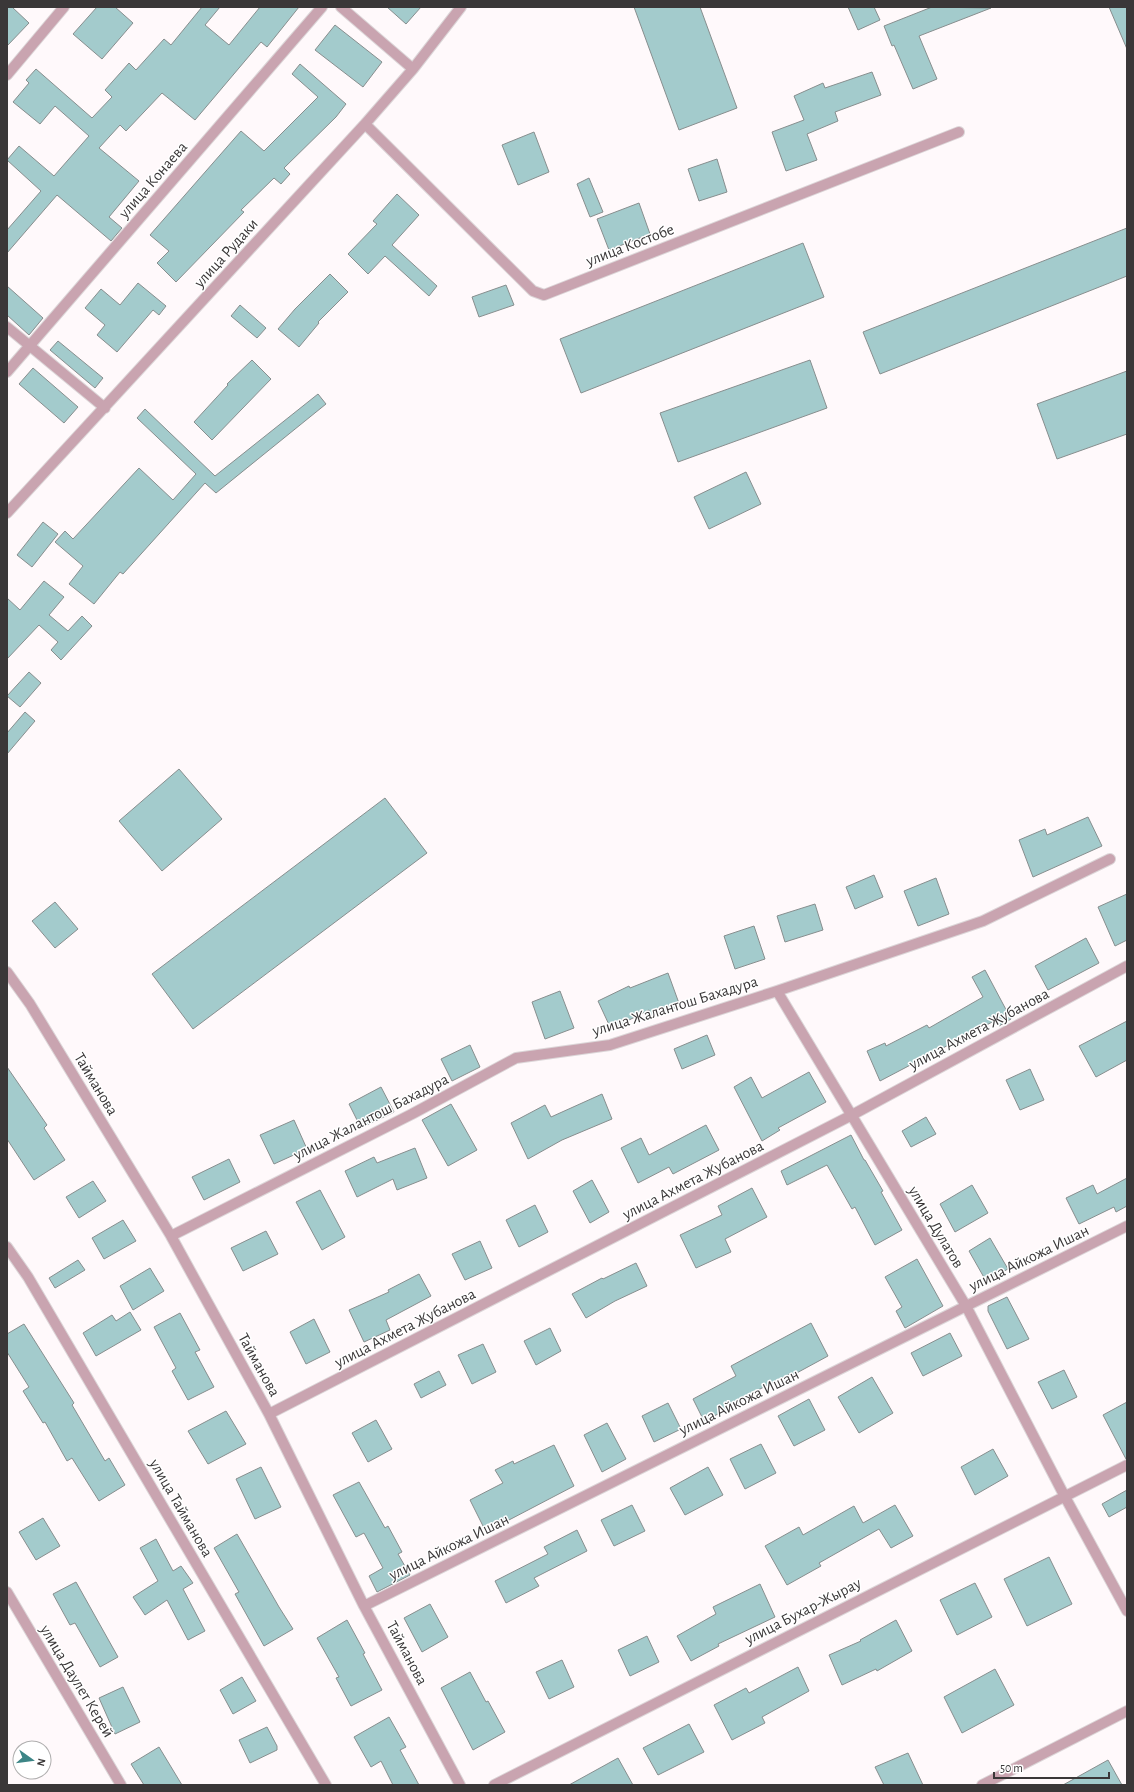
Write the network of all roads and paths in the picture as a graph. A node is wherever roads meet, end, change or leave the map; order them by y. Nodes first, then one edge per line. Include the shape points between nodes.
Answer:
1 (64, 7) edge
2 (322, 7) edge
3 (341, 7) edge
4 (461, 7) edge
5 (412, 69) junction
6 (7, 75) edge
7 (365, 124) junction
8 (959, 132) dead end
9 (7, 327) edge
10 (29, 346) junction
11 (7, 372) edge
12 (105, 408) junction
13 (7, 513) edge
14 (1110, 859) dead end
15 (1127, 966) edge
16 (7, 972) edge
17 (777, 991) junction
18 (852, 1115) junction
19 (1127, 1226) edge
20 (171, 1236) junction
21 (7, 1247) edge
22 (966, 1306) junction
23 (269, 1414) junction
24 (1127, 1465) edge
25 (1064, 1495) junction
26 (7, 1592) edge
27 (364, 1606) junction
28 (1127, 1611) edge
29 (1127, 1711) edge
30 (121, 1785) edge
31 (326, 1785) edge
32 (460, 1785) edge
33 (494, 1785) edge
34 (982, 1785) edge

1 - 6 street
2 - 10 street, улица Конаева
3 - 5 street
4 - 5 street, улица Рудаки
5 - 7 street, улица Рудаки
7 - 8 street, улица Костобе via 533,291 544,295
7 - 12 street, улица Рудаки
9 - 10 street
10 - 11 street, улица Конаева
10 - 12 street
12 - 13 street, улица Рудаки
14 - 17 street, улица Жалантош Бахадура via 983,921
15 - 18 street, улица Ахмета Жубанова
16 - 20 street, Тайманова via 30,1004
17 - 18 street, улица Дулатов
17 - 20 street, улица Жалантош Бахадура via 610,1045 516,1058 412,1114
18 - 22 street, улица Дулатов
18 - 23 street, улица Ахмета Жубанова
19 - 22 street, улица Айкожа Ишан
20 - 23 street, Тайманова
21 - 31 street, улица Тайманова via 32,1284
22 - 25 street, улица Дулатов
22 - 27 street, улица Айкожа Ишан
23 - 27 street, Тайманова
24 - 25 street, улица Бухар-Жырау
25 - 28 street, улица Дулатов
25 - 33 street, улица Бухар-Жырау
26 - 30 street, улица Даулет Керей
27 - 32 street, Тайманова
29 - 34 street

